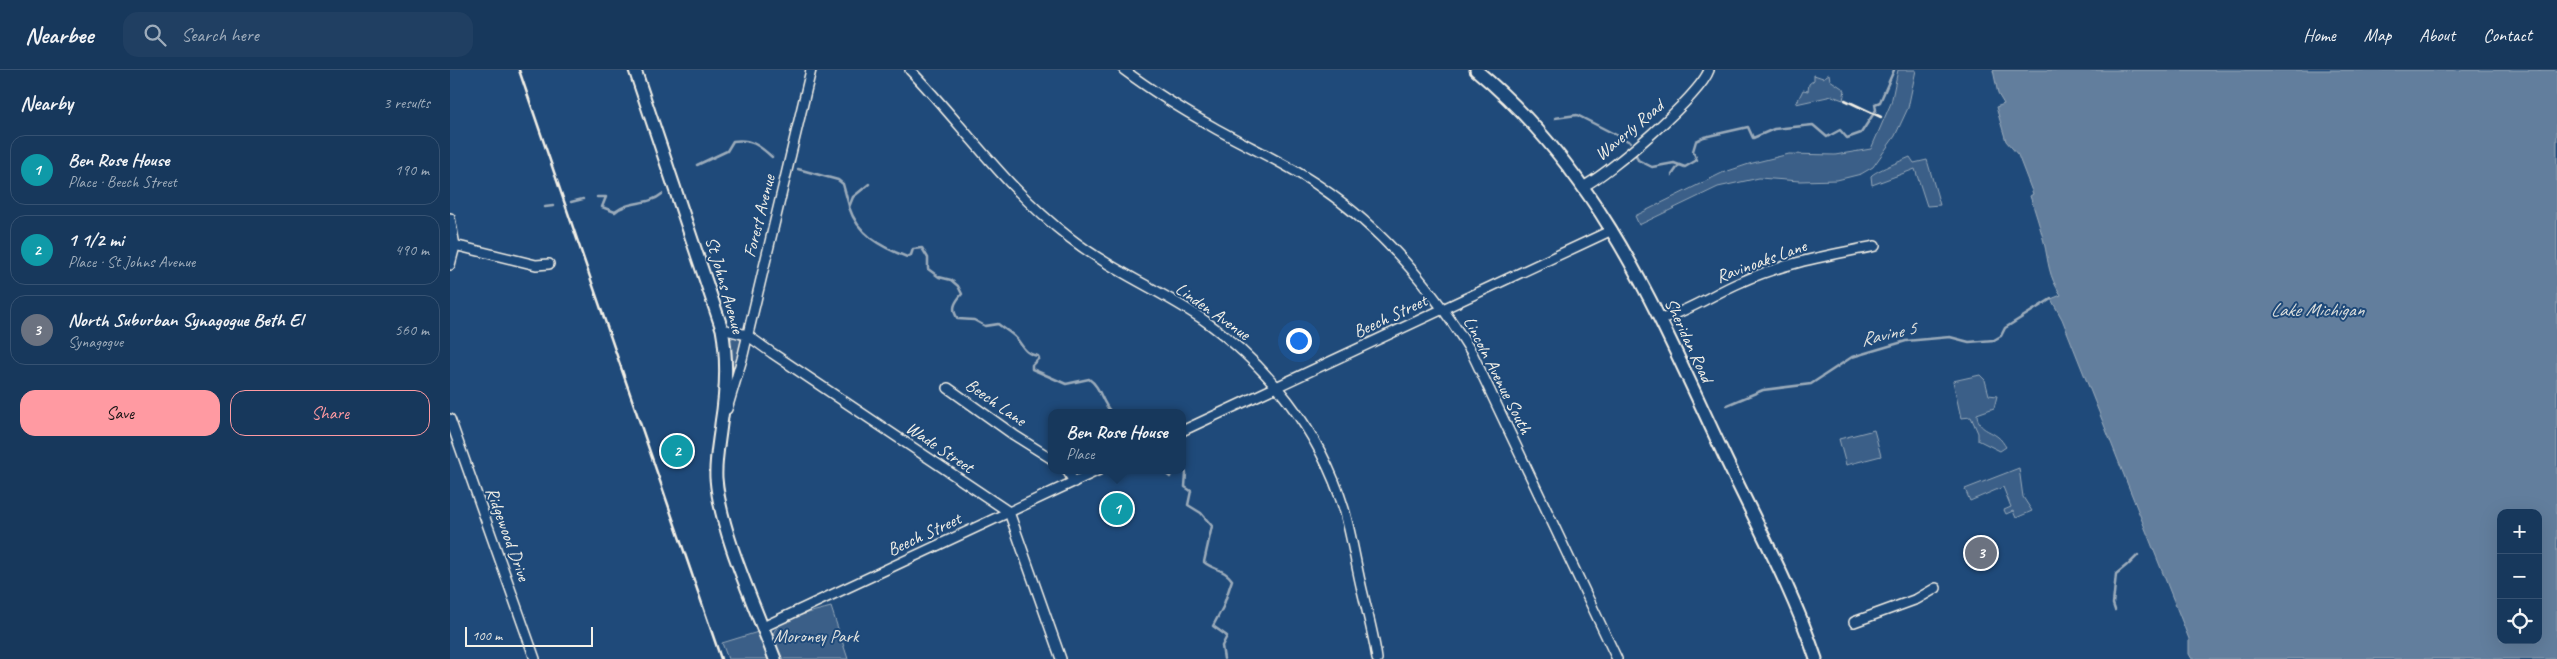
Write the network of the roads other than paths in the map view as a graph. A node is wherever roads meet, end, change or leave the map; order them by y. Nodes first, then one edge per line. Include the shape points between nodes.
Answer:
1 (636, 70) edge
2 (811, 70) edge
3 (910, 70) edge
4 (1124, 70) edge
5 (1476, 70) edge
6 (1709, 70) edge
7 (1582, 187) junction
8 (450, 218) edge
9 (1612, 230) junction
10 (452, 245) edge
11 (1876, 246) dead end
12 (549, 264) dead end
13 (450, 265) edge
14 (1444, 308) junction
15 (1661, 320) junction
16 (722, 329) junction
17 (747, 335) junction
18 (1277, 387) junction
19 (948, 388) dead end
20 (450, 419) edge
21 (721, 426) junction
22 (1186, 429) edge
23 (1048, 457) edge
24 (1069, 474) edge
25 (1091, 474) edge
26 (1074, 482) junction
27 (1009, 512) junction
28 (1936, 588) dead end
29 (1854, 622) dead end
30 (763, 627) junction
31 (535, 659) edge
32 (775, 659) edge
33 (1061, 659) edge
34 (1377, 659) edge
35 (1617, 659) edge
36 (1816, 659) edge

1 - 16 street, St Johns Avenue
2 - 17 street, Forest Avenue
3 - 18 street, Linden Avenue via 990,163 1037,211 1099,260 1184,307 1234,342
4 - 14 street, Lincoln Avenue South via 1214,128 1285,165 1347,206 1400,256
5 - 7 street, Sheridan Road via 1547,138
6 - 7 street, Waverly Road via 1690,98 1671,117
7 - 9 street, Sheridan Road
8 - 10 street
9 - 14 street, Beech Street
9 - 15 street, Sheridan Road
10 - 12 street via 536,266
10 - 13 street
11 - 15 street, Ravinoaks Lane via 1764,273
14 - 18 street, Beech Street
14 - 35 street, Lincoln Avenue South via 1472,353 1497,403
15 - 36 street, Sheridan Road via 1794,602
16 - 17 street, Wade Street
16 - 21 street, St Johns Avenue via 726,392
17 - 21 street, Forest Avenue
17 - 27 street, Wade Street
18 - 22 street, Beech Street
18 - 34 street, Linden Avenue via 1321,453 1343,508
19 - 23 street, Beech Lane
20 - 31 street, Ridgewood Drive
21 - 30 street, St Johns Avenue via 716,460 718,493 725,523
24 - 26 street
25 - 26 street, Beech Street
26 - 27 street, Beech Street
27 - 30 street, Beech Street
27 - 33 street
28 - 29 street via 1917,599
30 - 32 street, St Johns Avenue

